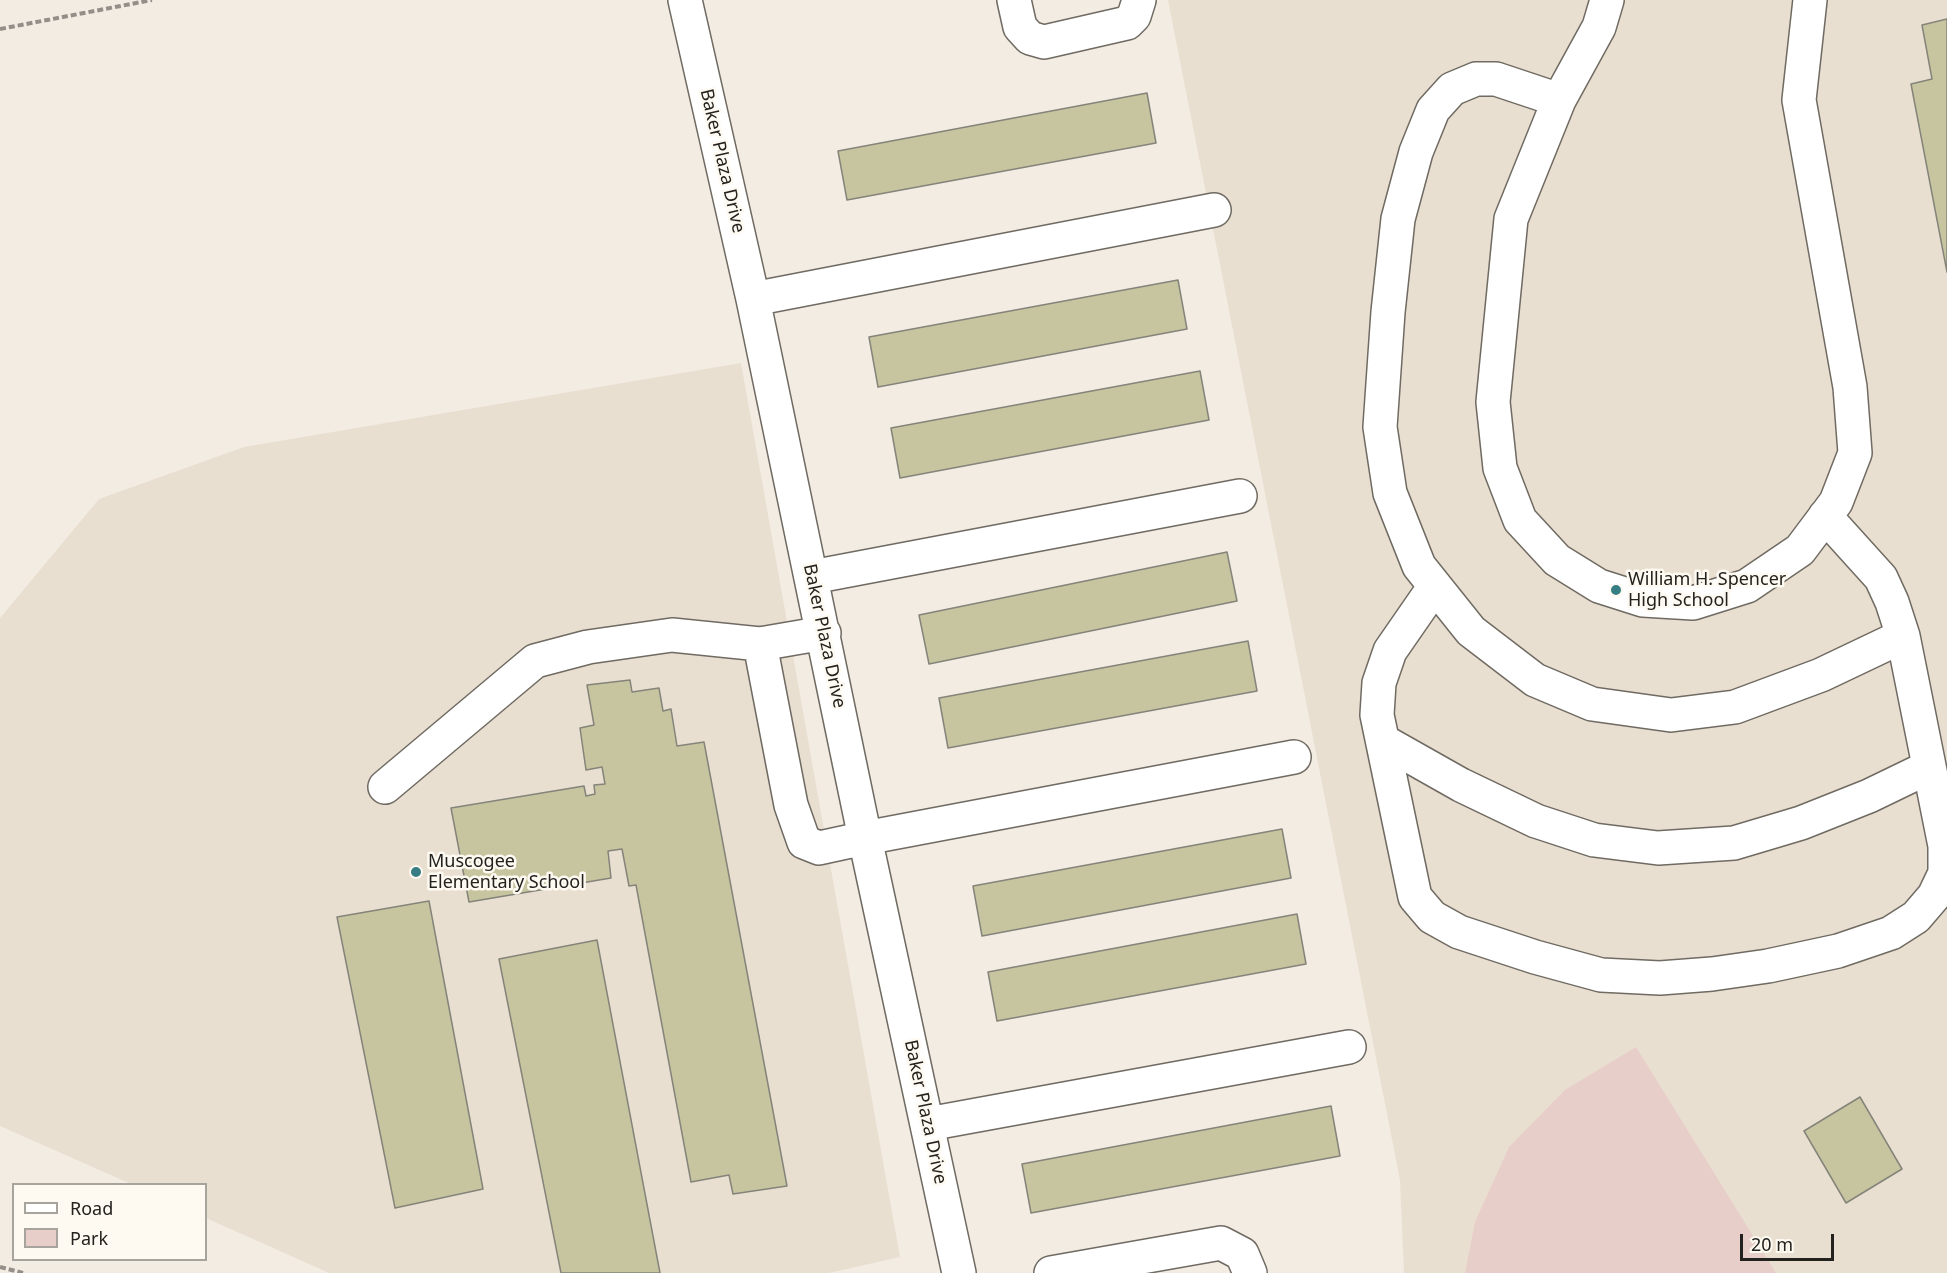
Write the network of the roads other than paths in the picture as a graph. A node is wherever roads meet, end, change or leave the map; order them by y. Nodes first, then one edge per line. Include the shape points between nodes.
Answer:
1 (685, 0) edge
2 (1014, 0) edge
3 (1139, 0) edge
4 (1607, 0) edge
5 (1810, 0) edge
6 (1559, 100) junction
7 (1214, 210) dead end
8 (753, 299) junction
9 (1240, 496) dead end
10 (1825, 516) junction
11 (812, 576) junction
12 (1435, 586) junction
13 (824, 633) junction
14 (1903, 636) junction
15 (760, 644) junction
16 (1383, 741) junction
17 (1294, 757) dead end
18 (1929, 767) junction
19 (385, 787) dead end
20 (865, 838) junction
21 (1349, 1047) dead end
22 (928, 1124) junction
23 (959, 1273) edge
24 (1051, 1273) edge
25 (1250, 1273) edge

1 - 8 street, Baker Plaza Drive
2 - 3 street via 1020,27 1030,38 1044,42 1127,23
4 - 6 street via 1599,27
5 - 10 street via 1799,100 1850,387 1855,453 1836,502
6 - 10 street via 1511,219 1493,402 1500,468 1520,520 1557,560 1599,586 1643,600 1693,603 1747,586 1800,550
6 - 12 street via 1496,79 1476,80 1452,89 1433,110 1416,152 1398,219 1380,427 1390,493 1419,566
7 - 8 street
8 - 11 street, Baker Plaza Drive
9 - 11 street
10 - 14 street via 1881,578
11 - 13 street, Baker Plaza Drive
12 - 14 street via 1471,631 1535,680 1592,704 1671,715 1735,707 1821,675
12 - 16 street via 1390,651 1379,683 1377,715
13 - 15 street
13 - 20 street, Baker Plaza Drive
14 - 18 street
15 - 19 street via 672,635 588,646 535,661
15 - 20 street via 791,805 804,842 819,848
16 - 18 street via 1536,822 1594,840 1658,848 1734,843 1801,823
16 - 18 street via 1415,897 1432,917 1459,932 1601,975 1660,978 1723,973 1838,951 1891,933 1916,917 1934,896 1945,873 1945,846
17 - 20 street
20 - 22 street, Baker Plaza Drive
21 - 22 street
22 - 23 street, Baker Plaza Drive
24 - 25 street via 1221,1243 1242,1254

